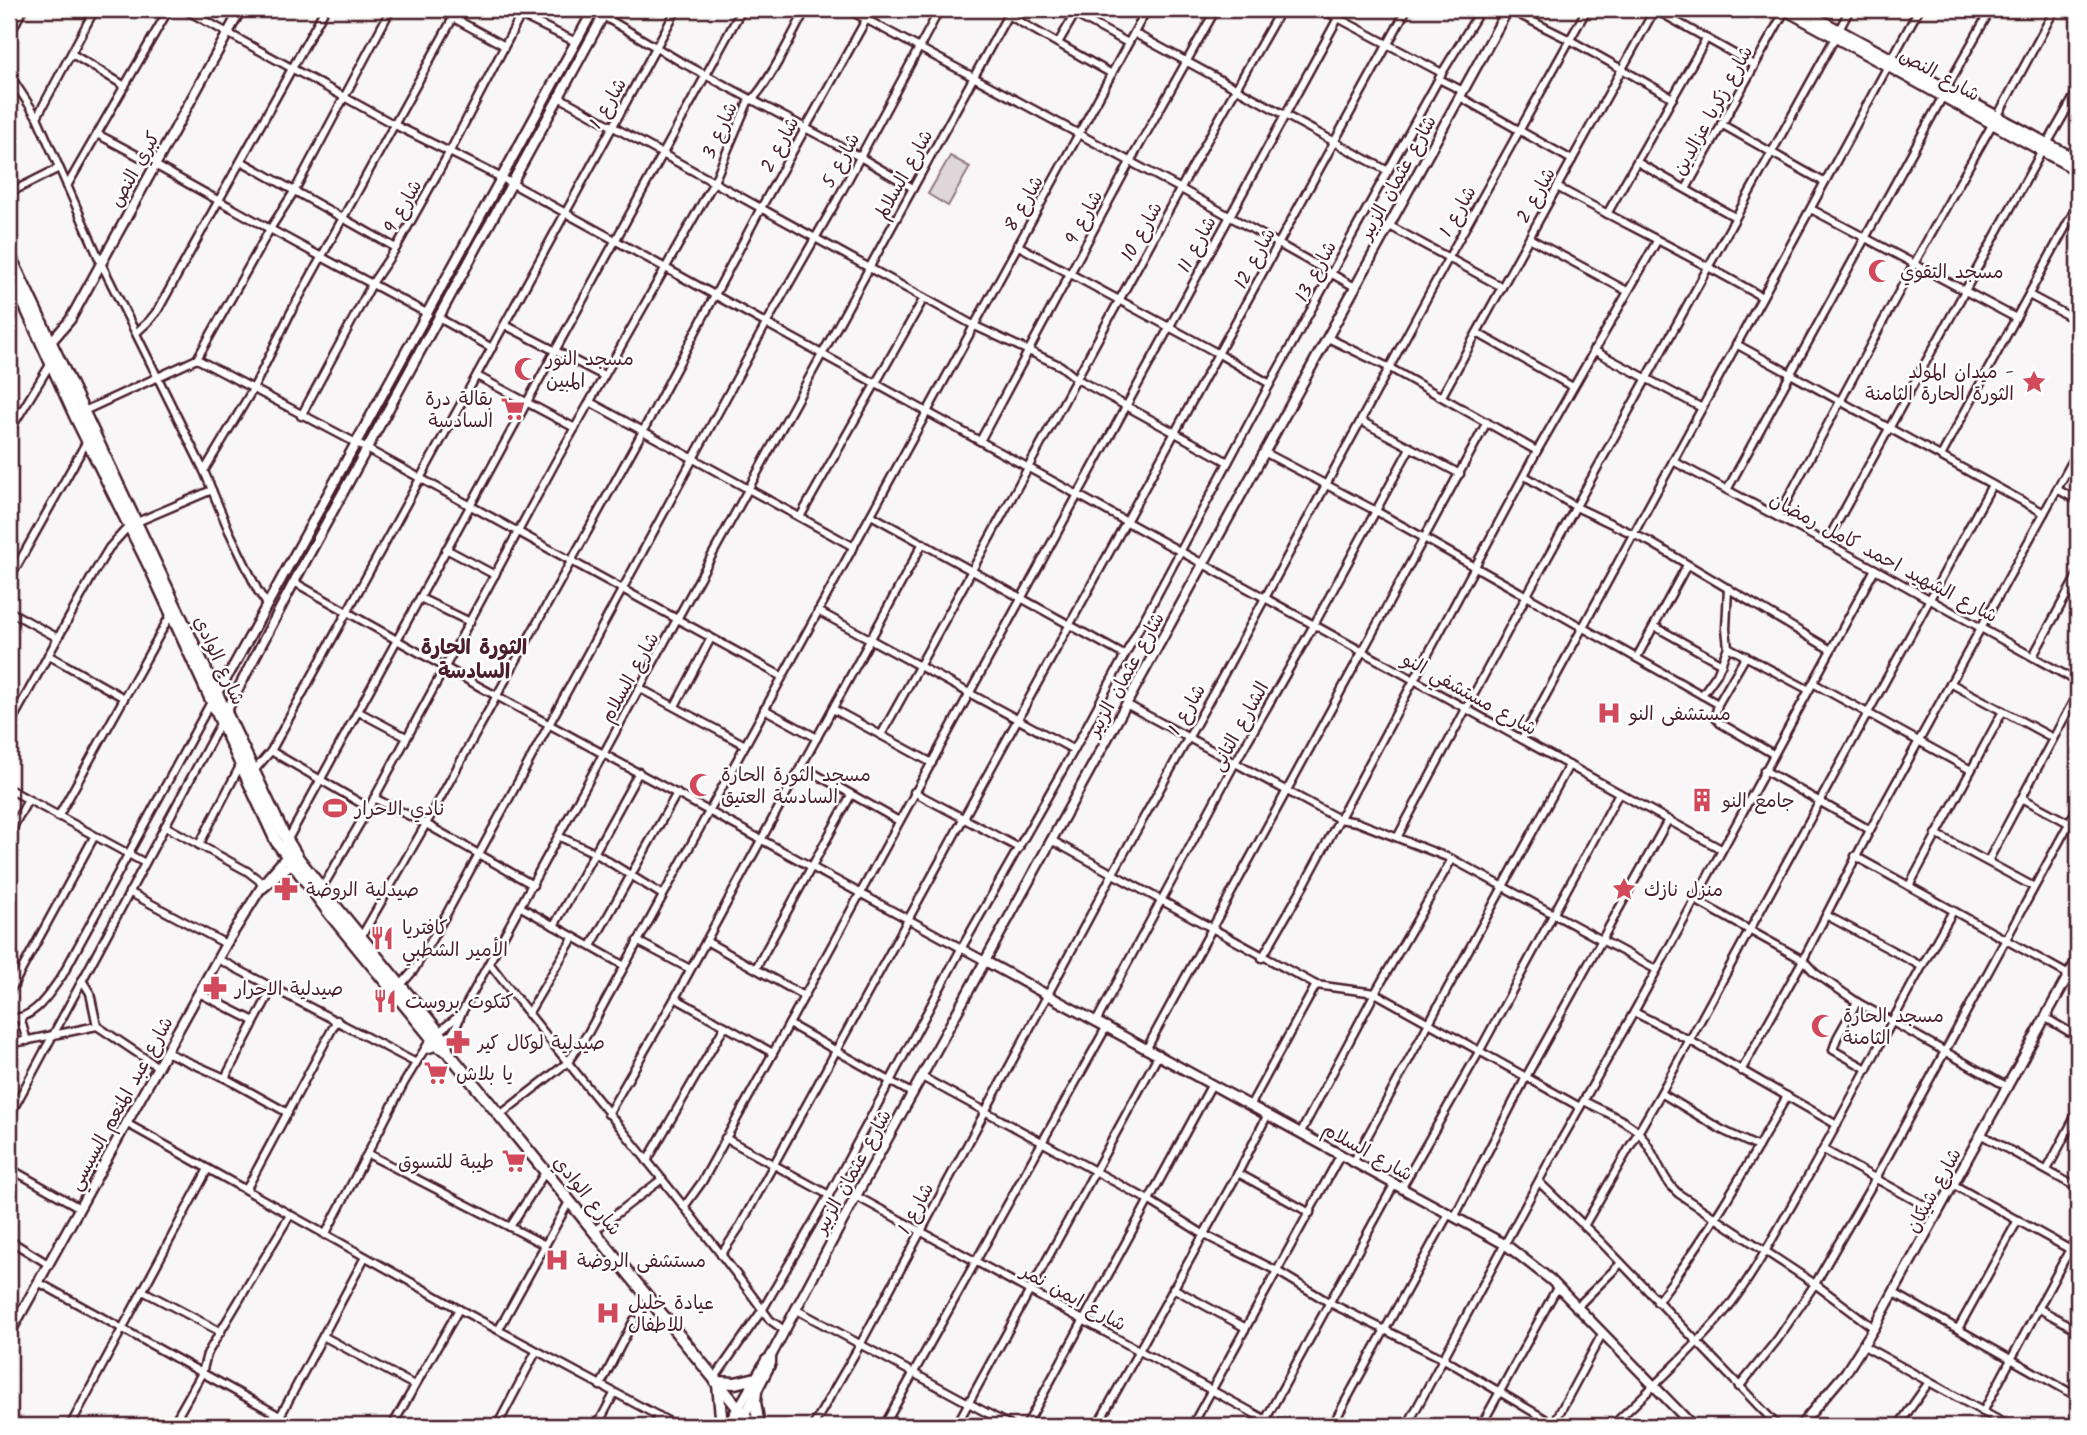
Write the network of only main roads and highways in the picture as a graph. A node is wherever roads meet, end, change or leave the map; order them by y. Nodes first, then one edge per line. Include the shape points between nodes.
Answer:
1 (1786, 9) edge
2 (1799, 9) edge
3 (1838, 33) junction
4 (2044, 147) junction
5 (2078, 161) edge
6 (2078, 170) edge
7 (9, 254) edge
8 (9, 271) edge
9 (92, 439) junction
10 (132, 525) junction
11 (214, 698) junction
12 (223, 718) junction
13 (435, 1034) junction
14 (756, 1378) road end
15 (716, 1382) junction
16 (756, 1391) road end
17 (741, 1413) junction
18 (722, 1426) edge
19 (729, 1426) edge
20 (738, 1426) edge
21 (753, 1426) edge
22 (759, 1426) edge

1 - 3 main road, شارع النص
2 - 3 main road, شارع النص
3 - 4 main road, شارع النص
4 - 5 main road, شارع النص
4 - 6 main road, شارع النص
7 - 9 main road, شارع الوادي via 84,411
8 - 9 main road, شارع الوادي
9 - 10 main road, شارع الوادي
10 - 11 main road, شارع الوادي
10 - 11 main road, شارع الوادي
11 - 12 main road, شارع الوادي
12 - 13 main road, شارع الوادي via 287,841
12 - 13 main road, شارع الوادي via 276,841
13 - 15 main road, شارع الوادي
14 - 15 main road
15 - 17 main road, شارع الوادي
15 - 18 main road
16 - 22 main road
17 - 19 main road
17 - 20 main road
17 - 21 main road, شارع الوادي

